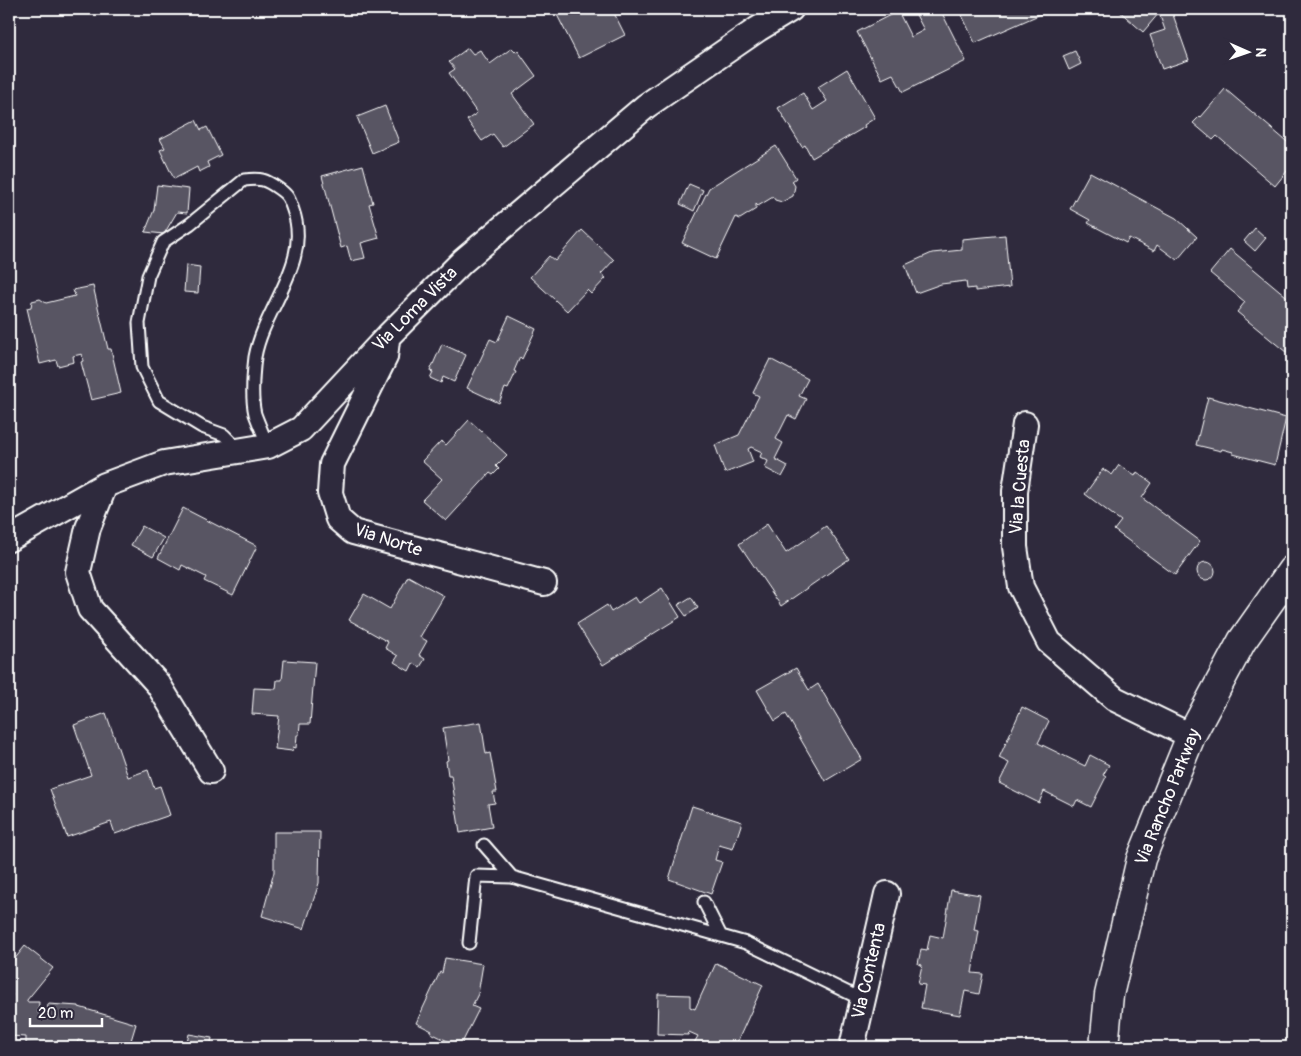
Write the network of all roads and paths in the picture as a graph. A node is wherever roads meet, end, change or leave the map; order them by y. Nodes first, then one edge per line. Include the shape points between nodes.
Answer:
1 (791, 9) edge
2 (756, 19) edge
3 (388, 336) junction
4 (1025, 424) dead end
5 (268, 446) junction
6 (236, 452) junction
7 (105, 485) junction
8 (9, 539) edge
9 (1292, 570) edge
10 (544, 583) dead end
11 (1191, 736) junction
12 (211, 770) dead end
13 (484, 845) dead end
14 (512, 877) junction
15 (887, 894) dead end
16 (704, 902) dead end
17 (722, 936) junction
18 (470, 943) dead end
19 (863, 1000) junction
20 (852, 1047) edge
21 (1104, 1047) edge

1 - 2 street, Via Loma Vista
2 - 3 street, Via Loma Vista via 646,106 463,261
3 - 5 street, Via Loma Vista via 301,429
3 - 10 street, Via Norte via 386,357 332,464 330,492 338,519 353,532
4 - 11 street, Via la Cuesta via 1016,491 1015,548 1021,587 1049,642 1115,699
5 - 6 street, Via Loma Vista
5 - 6 lane via 255,413 252,375 261,334 291,271 298,235 297,220 288,196 264,179 255,178 244,180 163,242 148,276 138,323 142,367 159,401 202,427 224,435
6 - 7 street, Via Loma Vista via 164,463
7 - 8 street, Via Loma Vista
7 - 12 street via 88,528 78,572 90,609 158,684
9 - 11 main road, Via Rancho Parkway via 1242,641
11 - 21 main road, Via Rancho Parkway via 1141,859 1109,996
13 - 14 lane
14 - 17 lane
14 - 18 lane via 476,876
15 - 19 street, Via Contenta
16 - 17 lane
17 - 19 lane via 746,943
19 - 20 street, Via Contenta

